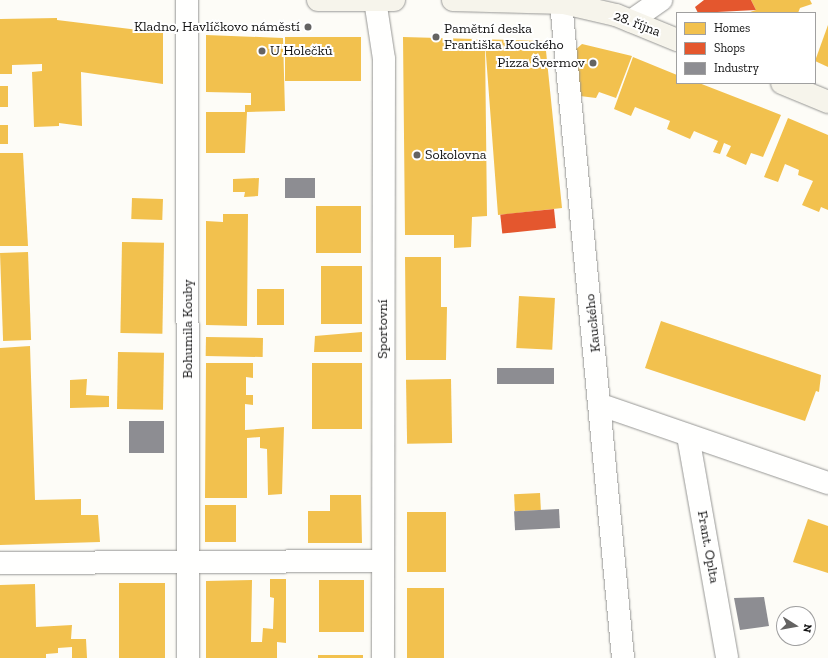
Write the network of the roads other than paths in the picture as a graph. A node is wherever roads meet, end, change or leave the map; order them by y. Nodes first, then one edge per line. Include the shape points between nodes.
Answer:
1 (187, 0) edge
2 (318, 0) edge
3 (376, 0) edge
4 (394, 0) edge
5 (453, 0) edge
6 (661, 0) edge
7 (561, 3) junction
8 (598, 5) edge
9 (631, 21) junction
10 (676, 40) edge
11 (784, 84) edge
12 (828, 102) edge
13 (601, 405) junction
14 (688, 436) junction
15 (828, 483) edge
16 (188, 561) junction
17 (382, 561) junction
18 (0, 564) edge
19 (188, 658) edge
20 (383, 658) edge
21 (623, 658) edge
22 (727, 658) edge

1 - 16 street, Bohumila Kouby
2 - 3 main road
3 - 4 main road
3 - 17 street, Sportovní via 384,59
5 - 7 main road, 28. října
6 - 9 street
7 - 8 main road, 28. října
7 - 13 street, Kauckého
8 - 9 main road, 28. října
9 - 10 main road, 28. října
11 - 12 main road
13 - 14 street
13 - 21 street, Kauckého
14 - 15 street
14 - 22 street, Frant. Oplta
16 - 17 street
16 - 18 street
16 - 19 street, Bohumila Kouby
17 - 20 street, Sportovní

